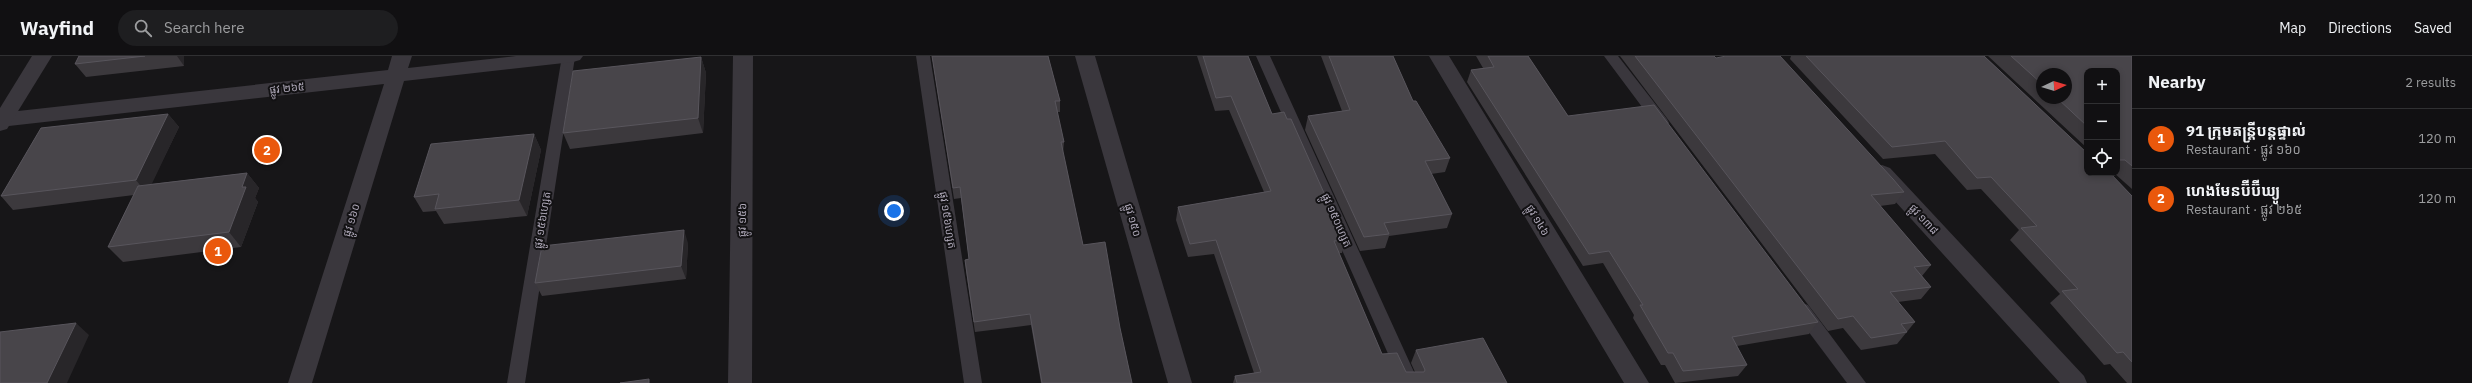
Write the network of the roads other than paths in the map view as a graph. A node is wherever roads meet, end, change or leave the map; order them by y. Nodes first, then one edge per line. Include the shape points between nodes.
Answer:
1 (42, 56) edge
2 (570, 56) edge
3 (743, 56) edge
4 (923, 56) edge
5 (1085, 56) edge
6 (1264, 56) edge
7 (1439, 56) edge
8 (1611, 56) edge
9 (399, 66) edge
10 (1, 122) edge
11 (1673, 138) edge
12 (1870, 161) edge
13 (1791, 295) edge
14 (300, 383) edge
15 (516, 383) edge
16 (740, 383) edge
17 (973, 383) edge
18 (1180, 383) edge
19 (1410, 383) edge
20 (1637, 383) edge
21 (1857, 383) edge
22 (2075, 383) edge

1 - 10 street
2 - 9 street, ផ្លូវ ២៦៥
2 - 15 lane, ផ្លូវ ១៥៦ហ្សេត
3 - 16 street, ផ្លូវ ១៥៦
4 - 17 lane, ផ្លូវ ១៥៦ហ្សេត
5 - 18 street, ផ្លូវ ១៥០
6 - 19 lane, ផ្លូវ ១៥០ហ្សេត
7 - 20 street, ផ្លូវ ១៤៦
8 - 11 lane
9 - 10 street, ផ្លូវ ២៦៥
9 - 14 street, ផ្លូវ ១៦០
12 - 22 street, ផ្លូវ ១៣៨
13 - 21 lane

